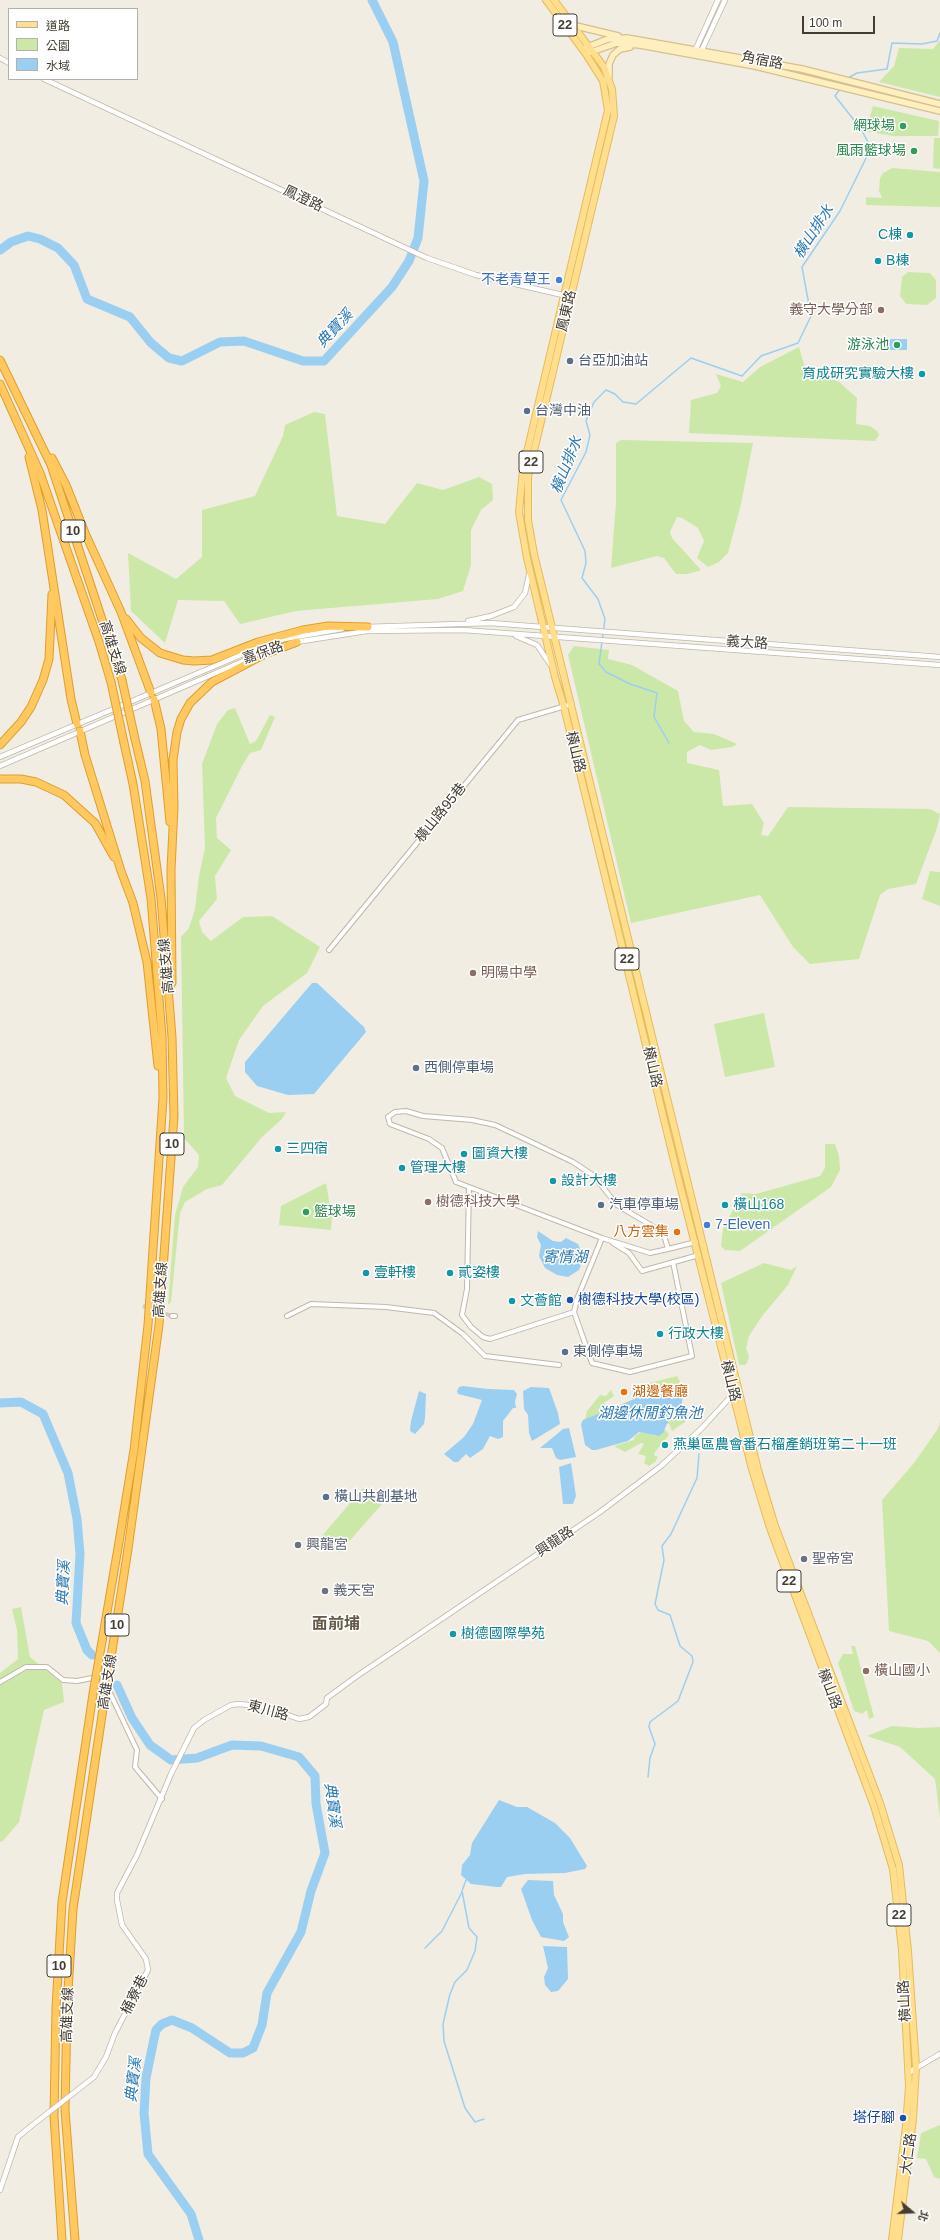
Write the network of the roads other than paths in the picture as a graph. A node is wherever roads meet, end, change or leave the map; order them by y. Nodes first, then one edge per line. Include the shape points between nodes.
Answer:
1 (546, 0) edge
2 (554, 0) edge
3 (718, 0) edge
4 (725, 0) edge
5 (572, 25) junction
6 (627, 38) junction
7 (640, 46) junction
8 (591, 49) junction
9 (584, 52) junction
10 (698, 52) junction
11 (802, 69) junction
12 (800, 76) junction
13 (610, 79) junction
14 (46, 80) edge
15 (940, 104) edge
16 (940, 111) edge
17 (568, 296) junction
18 (0, 360) edge
19 (0, 384) edge
20 (13, 386) junction
21 (534, 434) junction
22 (25, 440) junction
23 (527, 558) junction
24 (52, 574) junction
25 (121, 612) junction
26 (460, 623) junction
27 (368, 627) junction
28 (544, 628) junction
29 (553, 629) junction
30 (500, 633) junction
31 (546, 636) junction
32 (645, 636) junction
33 (556, 637) junction
34 (297, 642) junction
35 (645, 643) junction
36 (940, 658) edge
37 (940, 665) edge
38 (555, 677) junction
39 (153, 696) junction
40 (572, 704) junction
41 (564, 707) junction
42 (78, 728) junction
43 (0, 745) edge
44 (0, 758) edge
45 (0, 766) edge
46 (0, 779) edge
47 (172, 858) junction
48 (121, 870) junction
49 (329, 950) dead end
50 (173, 1060) junction
51 (163, 1098) junction
52 (469, 1187) junction
53 (602, 1238) junction
54 (696, 1242) junction
55 (668, 1249) junction
56 (699, 1255) junction
57 (673, 1262) junction
58 (574, 1312) junction
59 (287, 1316) dead end
60 (559, 1365) dead end
61 (737, 1387) junction
62 (733, 1394) junction
63 (357, 1676) joint
64 (0, 1682) edge
65 (182, 1750) joint
66 (162, 1798) junction
67 (940, 2054) edge
68 (916, 2067) junction
69 (908, 2073) junction
70 (0, 2190) edge
71 (62, 2240) edge
72 (74, 2240) edge
73 (892, 2240) edge
74 (898, 2240) edge

1 - 9 main road, 鳳東路 / 22
2 - 5 main road, 鳳東路 / 22
3 - 10 street
4 - 10 street
5 - 6 main road
5 - 8 main road, 鳳東路 / 22
6 - 8 main road, 角宿路 via 608,39
6 - 10 main road, 角宿路
7 - 8 main road, 角宿路 via 616,43
7 - 10 main road, 角宿路
7 - 13 main road via 624,47 613,55 608,70
8 - 9 main road, 角宿路
8 - 13 main road, 鳳東路 / 22
9 - 17 main road, 鳳東路 / 22 via 603,81 608,110
10 - 11 main road, 角宿路
10 - 12 main road, 角宿路
11 - 12 street
11 - 15 main road, 角宿路
12 - 16 main road, 角宿路
13 - 17 main road, 鳳東路 / 22 via 614,116
14 - 17 street, 鳳澄路 via 427,258 469,273
17 - 21 main road, 鳳東路 / 22
18 - 20 highway, 高雄支線 / 10
19 - 22 highway, 高雄支線 / 10
20 - 25 highway via 63,478
20 - 50 highway, 高雄支線 / 10, bridge via 51,465 122,680 144,781 161,898
21 - 23 main road, 鳳東路 / 22 via 522,469 519,500
21 - 29 main road, 鳳東路 / 22 via 528,476 528,520
22 - 24 highway via 42,510
22 - 51 highway, 高雄支線 / 10, bridge via 42,480 99,642 111,682 133,784 151,898 162,1036
23 - 26 street via 529,584 518,603 503,612
23 - 28 main road, 鳳東路 / 22
24 - 42 highway via 71,699
24 - 43 highway via 49,660 31,706 21,722
25 - 27 highway via 151,647 172,657 194,661 212,660 258,642 303,630 328,626
25 - 39 highway
26 - 27 street, 嘉保路
26 - 28 street, 嘉保路
27 - 39 street, 嘉保路 via 317,632 284,639 241,654
28 - 29 street, 嘉保路
28 - 31 main road, 鳳東路 / 22
29 - 32 street, 義大路
29 - 33 main road, 鳳東路 / 22
30 - 31 street, 嘉保路
30 - 34 street, 嘉保路 via 463,630 367,632
30 - 38 street via 524,638 537,645 548,660
31 - 33 street, 嘉保路
31 - 38 main road, 橫山路 / 22
32 - 35 street
32 - 36 street, 義大路
33 - 35 street, 義大路
33 - 40 main road, 橫山路 / 22
34 - 39 street, 嘉保路 via 242,660
34 - 47 highway via 224,674 190,703 181,719 174,746
35 - 37 street, 義大路
38 - 41 main road, 橫山路 / 22
39 - 42 street, 嘉保路
39 - 42 street, 嘉保路
39 - 47 highway via 158,711 166,772
40 - 41 street, 橫山路95巷
40 - 61 main road, 橫山路 / 22
41 - 49 street, 橫山路95巷 via 518,720
41 - 54 main road, 橫山路 / 22
42 - 44 street, 嘉保路
42 - 45 street, 嘉保路
42 - 48 highway
46 - 48 highway via 36,782 70,800 94,823
47 - 50 highway
48 - 51 highway via 133,903 147,962
50 - 72 highway, 高雄支線 / 10, bridge via 174,1116 159,1325 73,1909 67,2008 66,2110
51 - 71 highway, 高雄支線 / 10, bridge via 148,1325 134,1450 62,1902 56,2008 54,2116
52 - 53 street
52 - 55 street via 456,1182 442,1148 429,1139 390,1124 388,1117 395,1112 406,1111 423,1116 472,1120 495,1125 525,1139 573,1162 594,1176 617,1204 664,1235
52 - 58 street via 467,1289 462,1315 470,1327 490,1339
53 - 55 street via 650,1253
53 - 57 street via 629,1253 642,1270
53 - 58 street
54 - 55 street
54 - 56 main road, 橫山路 / 22
56 - 57 street
56 - 62 main road, 橫山路 / 22
57 - 58 street via 692,1356 630,1372 592,1363
59 - 60 street via 311,1304 386,1308 434,1314 463,1334 485,1356
61 - 62 street, 興龍路
61 - 68 main road, 橫山路 / 22 via 775,1526 880,1803 899,1865
62 - 63 street, 興龍路 via 702,1428 630,1489
62 - 69 main road, 橫山路 / 22 via 770,1528 874,1806 892,1863 902,1950
63 - 65 street, 東川路 via 327,1698 326,1704 304,1719 250,1704 231,1705 198,1724
64 - 66 street via 26,1667 47,1667 63,1680 77,1681 102,1676 137,1750 134,1767
65 - 66 street, 桶寮巷
66 - 70 street, 桶寮巷, bridge via 117,1893 122,1925 146,1958 148,1970 94,2077 18,2138
67 - 68 street
68 - 69 street
68 - 74 main road, 大仁路 / 22 via 913,2119
69 - 73 main road, 大仁路 / 22 via 906,2126

